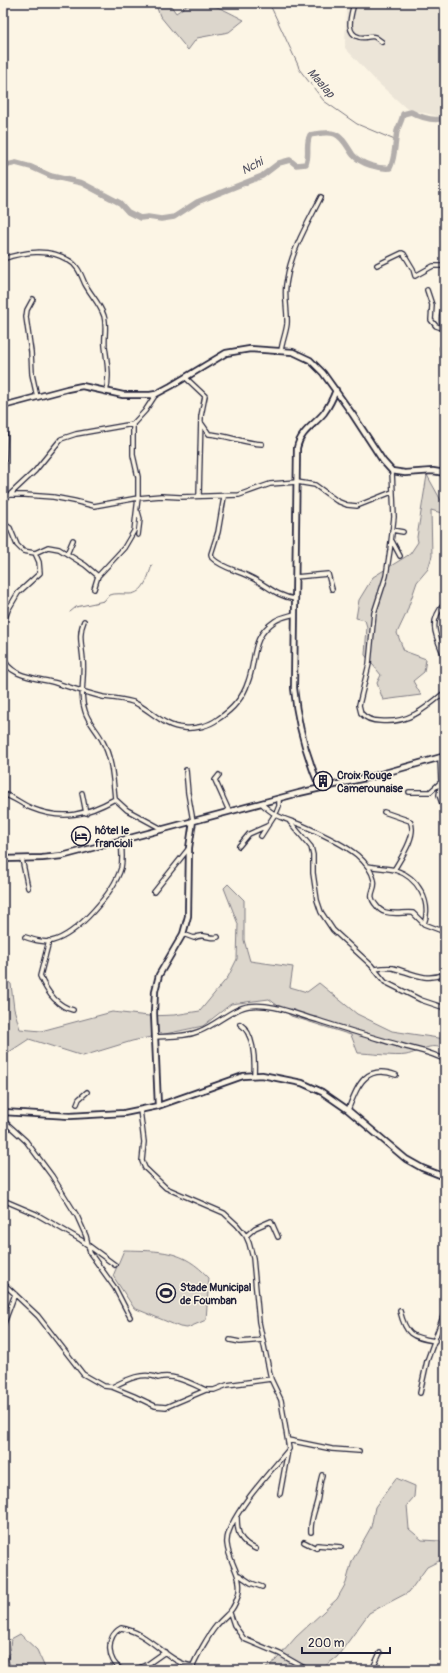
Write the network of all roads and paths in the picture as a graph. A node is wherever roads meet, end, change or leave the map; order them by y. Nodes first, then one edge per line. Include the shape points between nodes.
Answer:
1 (354, 3) edge
2 (382, 42) dead end
3 (321, 197) dead end
4 (442, 222) dead end
5 (445, 228) edge
6 (3, 259) edge
7 (377, 264) dead end
8 (445, 266) edge
9 (427, 290) dead end
10 (32, 299) dead end
11 (445, 300) edge
12 (442, 328) junction
13 (445, 334) edge
14 (445, 342) edge
15 (281, 351) junction
16 (445, 366) edge
17 (186, 378) junction
18 (336, 390) junction
19 (106, 392) junction
20 (156, 394) junction
21 (37, 397) junction
22 (3, 406) edge
23 (3, 415) edge
24 (201, 423) junction
25 (133, 424) junction
26 (262, 444) dead end
27 (392, 471) junction
28 (445, 473) edge
29 (3, 481) edge
30 (296, 482) junction
31 (392, 492) junction
32 (8, 495) junction
33 (199, 496) junction
34 (224, 497) junction
35 (138, 498) junction
36 (3, 501) edge
37 (137, 511) junction
38 (3, 523) edge
39 (392, 530) junction
40 (403, 532) dead end
41 (138, 535) dead end
42 (391, 538) junction
43 (73, 540) dead end
44 (35, 553) junction
45 (67, 554) junction
46 (400, 556) dead end
47 (98, 576) junction
48 (295, 577) junction
49 (94, 589) dead end
50 (332, 589) dead end
51 (295, 599) junction
52 (445, 603) edge
53 (295, 614) junction
54 (84, 621) dead end
55 (3, 624) edge
56 (3, 656) edge
57 (445, 658) edge
58 (81, 692) junction
59 (445, 692) edge
60 (442, 756) edge
61 (186, 770) dead end
62 (219, 775) dead end
63 (441, 782) junction
64 (320, 788) junction
65 (409, 792) dead end
66 (82, 793) dead end
67 (3, 794) edge
68 (279, 798) junction
69 (115, 799) junction
70 (261, 803) junction
71 (229, 811) junction
72 (384, 812) dead end
73 (445, 812) edge
74 (86, 813) junction
75 (275, 815) junction
76 (193, 821) junction
77 (290, 822) junction
78 (267, 826) junction
79 (162, 829) junction
80 (261, 836) dead end
81 (121, 840) junction
82 (240, 846) dead end
83 (189, 848) junction
84 (3, 859) edge
85 (22, 859) junction
86 (368, 866) junction
87 (394, 870) junction
88 (28, 888) dead end
89 (154, 892) dead end
90 (424, 924) junction
91 (445, 932) edge
92 (183, 934) junction
93 (25, 937) dead end
94 (218, 937) dead end
95 (49, 941) junction
96 (375, 969) junction
97 (445, 974) edge
98 (445, 1008) edge
99 (73, 1010) dead end
100 (240, 1024) dead end
101 (155, 1037) junction
102 (445, 1060) edge
103 (254, 1075) junction
104 (396, 1075) dead end
105 (87, 1092) dead end
106 (77, 1104) dead end
107 (158, 1106) junction
108 (140, 1110) junction
109 (348, 1110) junction
110 (3, 1112) edge
111 (3, 1120) edge
112 (445, 1177) edge
113 (3, 1200) edge
114 (246, 1236) junction
115 (278, 1237) dead end
116 (87, 1244) junction
117 (115, 1265) dead end
118 (3, 1283) edge
119 (15, 1294) junction
120 (400, 1311) dead end
121 (445, 1311) edge
122 (130, 1317) dead end
123 (3, 1326) edge
124 (230, 1340) dead end
125 (263, 1340) junction
126 (435, 1341) junction
127 (271, 1379) junction
128 (112, 1387) junction
129 (206, 1390) junction
130 (420, 1393) dead end
131 (288, 1440) junction
132 (288, 1448) junction
133 (359, 1451) dead end
134 (322, 1475) dead end
135 (280, 1494) dead end
136 (237, 1514) junction
137 (311, 1532) dead end
138 (304, 1542) dead end
139 (340, 1547) dead end
140 (256, 1549) dead end
141 (238, 1575) junction
142 (262, 1587) dead end
143 (230, 1613) junction
144 (165, 1652) junction
145 (380, 1653) dead end
146 (192, 1668) edge
147 (122, 1670) edge
148 (135, 1670) edge
149 (308, 1670) edge
150 (372, 1670) edge

1 - 2 street via 350,25 354,34 362,38 375,37
3 - 15 street via 303,231 287,277 287,326
4 - 5 street
6 - 19 street via 28,253 47,253 70,261 80,272 104,316 108,366
7 - 8 street via 402,253 415,276 436,265
9 - 12 street via 432,305 431,320
10 - 21 street via 26,317
11 - 12 street
12 - 13 street
14 - 16 street via 442,348
15 - 17 main road via 250,349 226,353
15 - 18 main road via 298,354 310,360
17 - 20 main road
17 - 24 street via 205,396
18 - 27 main road
18 - 30 main road via 324,413 299,440
19 - 20 main road via 135,396
19 - 21 main road via 82,386
20 - 25 street
21 - 22 main road
23 - 29 street
24 - 26 street via 209,434
24 - 33 street
25 - 32 street via 61,439 35,471
25 - 35 street via 133,455 138,478
27 - 28 main road via 405,473 433,470
27 - 31 street
30 - 31 street via 315,485 337,501 353,506
30 - 34 street via 270,484 247,494
30 - 48 main road
31 - 39 street
32 - 35 street via 53,497 94,506
32 - 36 street
33 - 34 street
33 - 35 street
34 - 51 street via 212,558 225,567 256,580 277,594
35 - 37 street
37 - 41 street via 140,520
37 - 47 street via 134,531 129,540
38 - 44 street via 10,528 19,548
39 - 40 street
39 - 42 street
42 - 46 street
42 - 59 street via 386,576 374,613 369,664 359,706 360,713 374,721 405,720 420,712
43 - 45 street
44 - 45 street via 48,547
44 - 55 street via 40,562 40,573 18,594
45 - 47 street
47 - 49 street
48 - 50 street via 328,574
48 - 51 main road
51 - 53 main road
52 - 57 street via 435,618 434,628
53 - 58 street via 274,621 261,634 255,647 248,683 240,699 229,712 205,726 177,727 132,702
53 - 64 main road via 295,707 303,743
54 - 58 street via 80,634 84,662
56 - 58 street via 6,665 14,671
58 - 69 street via 87,717 103,741 111,764
60 - 63 street
60 - 64 main road via 374,776
61 - 76 street
62 - 71 street via 215,780
63 - 65 street via 430,792
63 - 73 street via 439,795
64 - 68 main road
66 - 74 street
67 - 74 street via 45,813 63,816
68 - 70 main road
68 - 75 street
69 - 74 street
69 - 79 street via 127,810
70 - 71 main road
70 - 75 street
71 - 76 main road
72 - 87 street via 411,822 412,834 406,852
75 - 77 street
75 - 78 street
76 - 79 main road
76 - 83 main road
77 - 86 street via 335,841
77 - 96 street via 312,852 315,892 321,912 339,936
78 - 80 street
78 - 82 street via 249,834
79 - 81 main road
81 - 85 main road via 62,856
81 - 95 street via 121,869 104,897 77,926 59,938
83 - 89 street
83 - 92 main road via 189,912
84 - 85 main road
85 - 88 street
86 - 87 street
86 - 90 street via 375,880 371,895 377,907 386,912 413,913
87 - 90 street via 409,878 421,890 427,916
90 - 91 street
92 - 94 street via 194,938
92 - 101 main road via 157,984 154,1004
93 - 95 street
95 - 99 street via 40,976 58,1003
96 - 97 street via 393,968 422,977
96 - 98 street via 385,982 421,1000
100 - 103 street via 247,1028 249,1033
101 - 102 street via 192,1034 248,1006 265,1006 432,1052
101 - 107 main road
103 - 107 main road via 237,1078
103 - 109 main road via 313,1087
104 - 109 street via 384,1071 366,1076 361,1081
105 - 106 street
107 - 108 main road
108 - 110 main road via 93,1115
108 - 114 street via 144,1142 142,1161 145,1168 166,1188 224,1213
109 - 112 main road via 402,1156
111 - 116 street via 26,1141 52,1176 77,1216
113 - 116 street via 36,1214
114 - 115 street via 255,1228 271,1221
114 - 125 street via 253,1258
116 - 117 street
116 - 122 street
118 - 119 street
119 - 123 street
119 - 128 street via 38,1316 83,1374 104,1386
120 - 126 street via 403,1325 408,1332 417,1338
121 - 126 street
124 - 125 street
125 - 127 street
126 - 130 street via 427,1361
127 - 129 street
127 - 131 street via 281,1400
128 - 129 street via 134,1377 150,1374 158,1378 164,1376 182,1380
128 - 129 street via 161,1408
131 - 132 street
131 - 133 street via 332,1450
132 - 135 street
132 - 136 street
134 - 137 street via 312,1516
136 - 140 street via 240,1538 246,1545
136 - 141 street via 226,1542
138 - 139 street via 316,1548 317,1545
141 - 142 street
141 - 143 street via 239,1590
143 - 146 street via 212,1631
143 - 149 street via 234,1625 244,1639 280,1654
144 - 146 street
144 - 147 street via 139,1634 121,1628 112,1637 110,1654 114,1664
144 - 148 street
145 - 150 street

